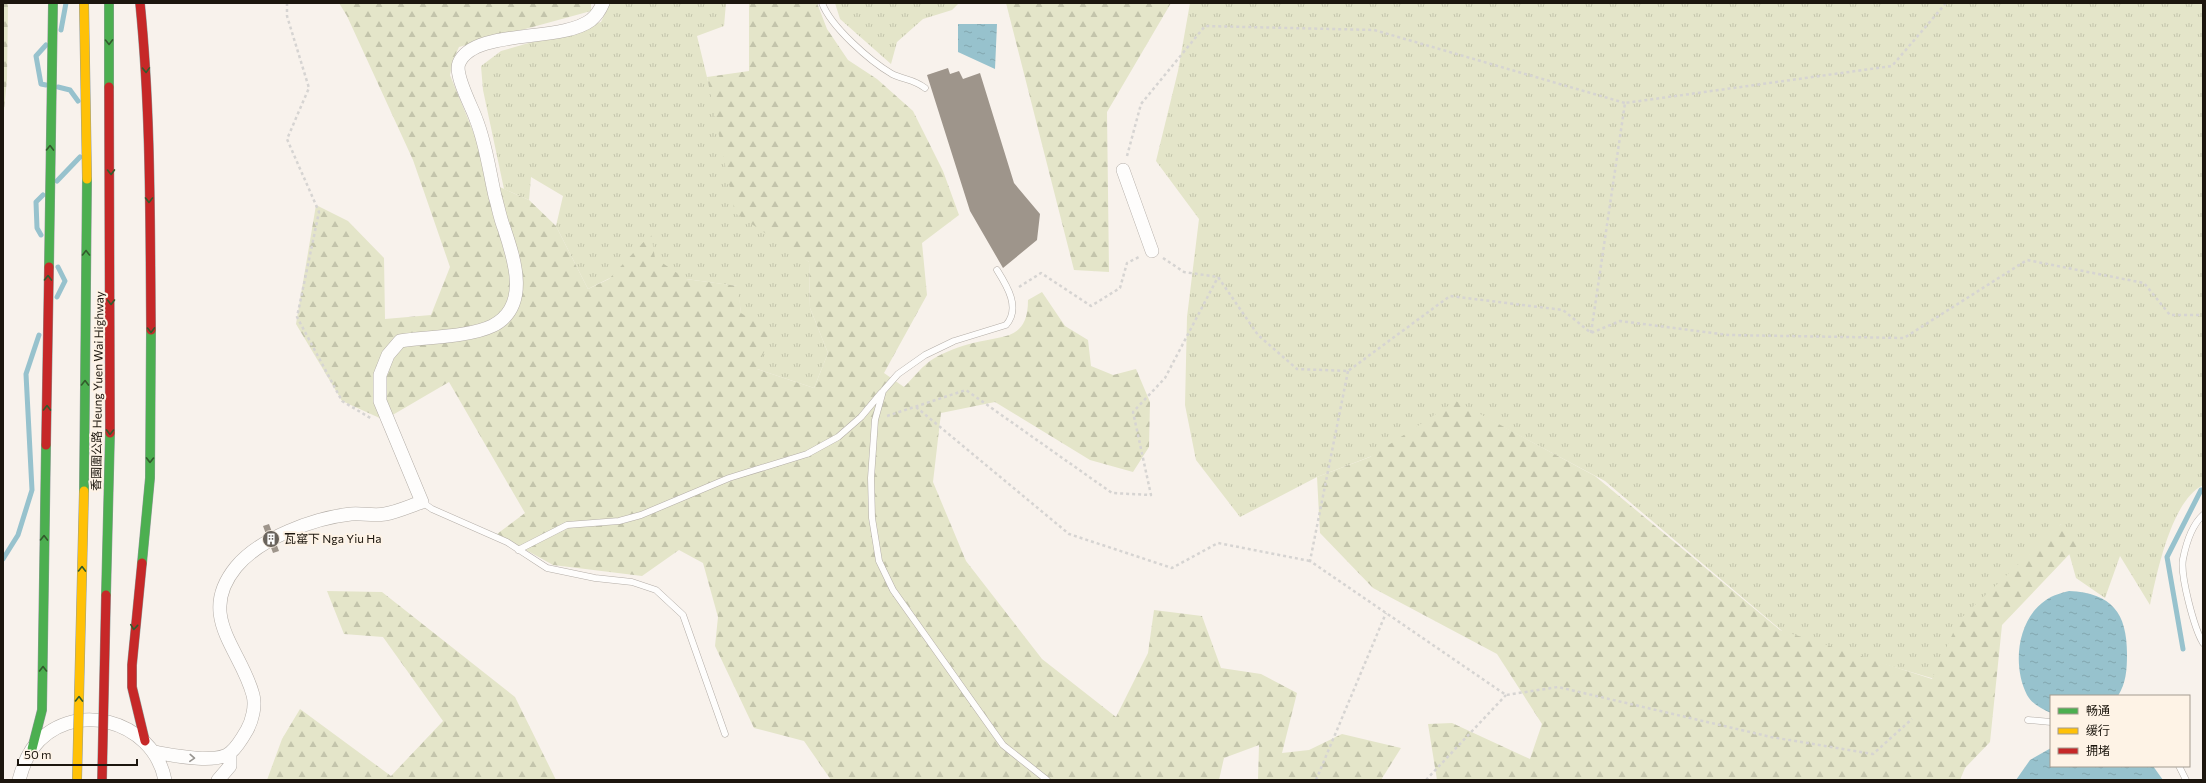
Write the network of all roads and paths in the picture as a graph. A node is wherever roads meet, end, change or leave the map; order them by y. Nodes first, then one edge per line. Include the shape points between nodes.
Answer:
1 (53, 3) edge
2 (84, 3) edge
3 (109, 3) edge
4 (140, 3) edge
5 (287, 3) edge
6 (603, 3) edge
7 (822, 3) edge
8 (1946, 3) edge
9 (925, 88) dead end
10 (1625, 103) junction
11 (1123, 170) joint
12 (1152, 251) junction
13 (997, 270) dead end
14 (1218, 277) junction
15 (1010, 293) junction
16 (2203, 315) edge
17 (1591, 333) junction
18 (1348, 371) junction
19 (883, 391) junction
20 (916, 407) junction
21 (875, 420) junction
22 (392, 430) junction
23 (422, 502) junction
24 (2203, 515) edge
25 (518, 550) junction
26 (1310, 561) junction
27 (1386, 613) junction
28 (2203, 643) edge
29 (1506, 695) junction
30 (1912, 719) dead end
31 (2028, 720) dead end
32 (2050, 722) edge
33 (725, 734) dead end
34 (145, 741) junction
35 (32, 749) junction
36 (154, 752) junction
37 (230, 753) junction
38 (2180, 767) edge
39 (19, 780) edge
40 (77, 780) edge
41 (102, 780) edge
42 (165, 780) edge
43 (218, 780) edge
44 (1047, 780) edge
45 (1316, 780) edge
46 (1426, 780) edge
47 (2186, 780) edge

35 -> 1 highway via 42,710
40 -> 2 highway, 香園圍公路 Heung Yuen Wai Highway, bridge via 85,368
3 -> 41 highway, 香園圍公路 Heung Yuen Wai Highway, bridge via 111,372
4 -> 34 highway via 146,63 150,161 150,478 133,633 132,687
5 - 22 path via 287,16 309,88 287,139 319,212 297,317 342,401
6 - 22 street via 597,14 583,24 559,31 485,43 465,54 458,64 458,75 482,133 503,227 513,252 517,271 516,289 513,303 504,318 492,326 472,332 400,341 388,355 380,376 380,401
7 - 9 lane via 825,12 856,46 893,74 915,81
8 - 10 path via 1892,66
10 - 11 path via 1374,30 1205,26 1141,104
10 - 17 path
11 - 12 street
12 - 14 path via 1184,272
12 - 15 path via 1127,263 1120,288 1091,306 1042,272
13 - 15 lane
14 - 18 path via 1258,335 1297,369
14 - 20 path via 1165,378 1133,412 1151,495 1112,493 966,390
15 - 19 lane via 1013,303 1012,314 1006,325 954,341 925,355 898,374
16 - 17 path via 2170,315 2144,283 2026,260 1904,338 1728,335 1620,321
17 - 18 path via 1562,310 1450,296
18 - 26 path
19 - 21 lane
19 - 25 lane via 861,417 838,437 807,454 729,478 642,515 620,521 567,525
20 - 21 path
20 - 26 path via 1069,534 1172,568 1218,543
21 - 44 lane via 871,478 872,518 879,561 892,590 1003,745
22 - 23 street
23 - 25 lane
23 - 37 street via 384,515 353,514 323,519 258,547 234,569 221,593 220,618 228,642 250,685 254,703 250,724
24 - 28 lane via 2195,522 2183,560 2188,596 2197,633
25 - 33 lane via 547,568 595,578 632,582 656,590 683,615
26 - 27 path
27 - 29 path
27 - 45 path
29 - 30 path via 1558,688 1771,737 1873,754
29 - 46 path
31 - 32 lane
34 - 35 street via 118,724 87,719 56,728
34 - 36 street
35 - 39 street via 23,765
36 -> 37 street via 190,759
36 - 42 street
37 - 43 street via 230,766
38 - 47 lane

